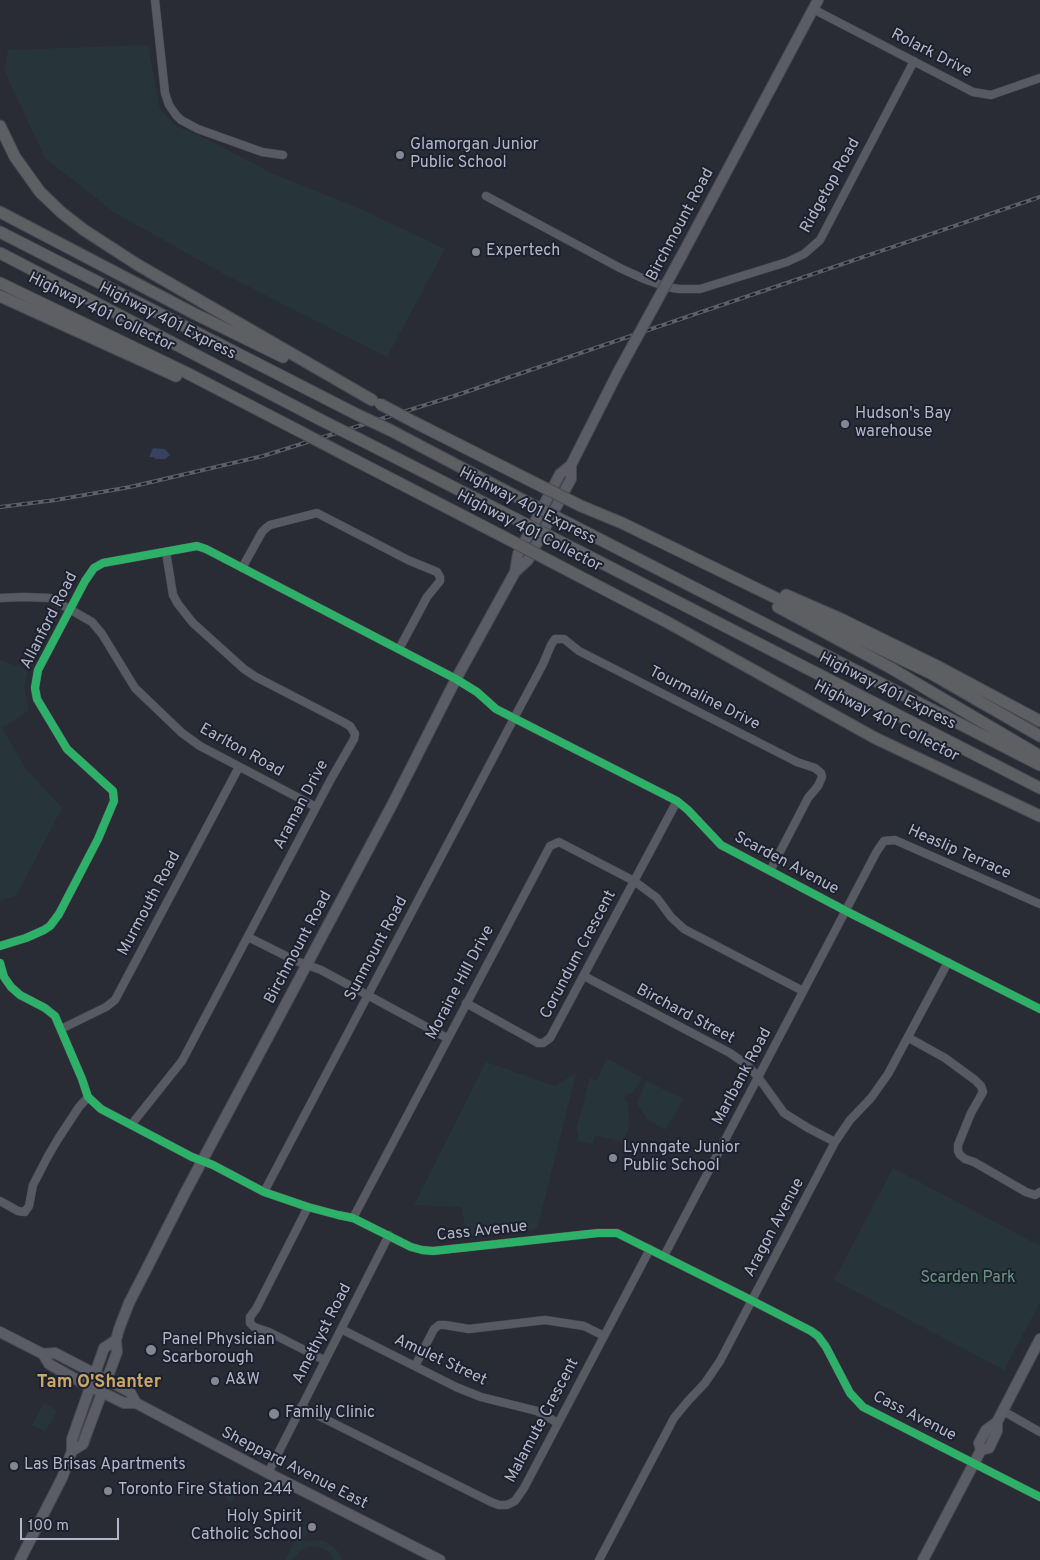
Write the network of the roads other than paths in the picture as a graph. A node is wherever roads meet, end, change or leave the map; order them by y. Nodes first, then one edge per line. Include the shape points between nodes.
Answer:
1 (155, 0) edge
2 (816, 5) edge
3 (914, 60) junction
4 (1040, 78) edge
5 (0, 126) edge
6 (283, 156) dead end
7 (486, 196) dead end
8 (0, 212) edge
9 (0, 232) edge
10 (0, 253) edge
11 (0, 283) edge
12 (0, 296) edge
13 (231, 395) junction
14 (376, 402) junction
15 (622, 523) junction
16 (166, 552) junction
17 (242, 568) junction
18 (0, 598) edge
19 (70, 610) junction
20 (399, 649) junction
21 (456, 679) junction
22 (514, 718) junction
23 (1040, 722) edge
24 (1040, 736) edge
25 (1040, 756) edge
26 (1040, 765) edge
27 (239, 767) junction
28 (1040, 788) edge
29 (677, 801) junction
30 (316, 807) junction
31 (1040, 816) edge
32 (770, 871) junction
33 (634, 881) junction
34 (1040, 904) edge
35 (846, 911) junction
36 (248, 937) junction
37 (0, 946) edge
38 (948, 962) junction
39 (0, 963) edge
40 (306, 965) junction
41 (584, 976) junction
42 (803, 991) junction
43 (367, 995) junction
44 (466, 1003) junction
45 (1040, 1009) edge
46 (61, 1028) junction
47 (448, 1038) junction
48 (909, 1038) junction
49 (758, 1078) junction
50 (88, 1098) junction
51 (131, 1125) junction
52 (835, 1142) junction
53 (202, 1162) junction
54 (264, 1192) junction
55 (1040, 1192) edge
56 (0, 1201) edge
57 (308, 1207) junction
58 (353, 1218) junction
59 (388, 1235) junction
60 (650, 1249) junction
61 (664, 1256) junction
62 (752, 1300) junction
63 (341, 1328) junction
64 (0, 1332) edge
65 (604, 1336) junction
66 (1040, 1339) edge
67 (116, 1340) junction
68 (43, 1354) junction
69 (324, 1360) junction
70 (415, 1366) junction
71 (95, 1374) junction
72 (107, 1380) junction
73 (91, 1387) junction
74 (103, 1392) junction
75 (136, 1403) junction
76 (301, 1407) junction
77 (1003, 1411) junction
78 (558, 1423) junction
79 (1040, 1432) edge
80 (72, 1451) junction
81 (973, 1464) junction
82 (268, 1473) junction
83 (1040, 1498) edge
84 (20, 1560) edge
85 (440, 1560) edge
86 (599, 1560) edge
87 (924, 1560) edge

1 - 6 street via 165,94 176,115 193,127 262,152
2 - 3 street, Rolark Drive
2 - 21 main road, Birchmount Road, bridge via 617,374 572,465 571,480 528,560 515,572
3 - 4 street, Rolark Drive via 973,92 991,96
3 - 7 street, Ridgetop Road via 820,240 804,254 787,262 700,289 667,287 620,268
5 - 14 highway via 15,157 40,192 84,230 138,265
8 - 14 highway via 195,314
9 - 26 highway, Highway 401 Express, bridge
10 - 28 highway, Highway 401 Express, bridge
11 - 13 highway, Highway 401 Collector
12 - 13 highway via 212,392
13 - 31 highway, Highway 401 Collector, bridge via 675,627 875,738
14 - 15 highway, bridge via 581,506
15 - 23 highway via 841,619
15 - 24 highway via 932,674
15 - 25 highway via 889,667
16 - 17 street, Allanford Road via 202,547
16 - 19 street, Allanford Road via 99,565 90,574
16 - 30 street, Araman Drive via 173,595 193,623 256,677 354,730 354,739
17 - 20 street, Allanford Road
17 - 20 street via 266,528 317,513 437,572 440,581 427,597
18 - 19 street, Earlton Road via 50,598
19 - 27 street, Earlton Road via 97,627 143,697 187,737
19 - 37 street, Allanford Road via 38,670 35,693 67,749 113,792 114,801 98,839 50,926
20 - 21 street, Allanford Road
21 - 22 street, Scarden Avenue via 496,709
21 - 40 main road, Birchmount Road
22 - 29 street, Scarden Avenue
22 - 32 street, Tourmaline Drive via 552,642 560,639 587,656 797,762 815,768 821,773 820,781
22 - 43 street, Sunmount Road
27 - 30 street, Earlton Road
27 - 46 street, Murmouth Road via 115,1000 100,1011
29 - 32 street, Scarden Avenue via 721,845
29 - 33 street, Corundum Crescent
30 - 36 street, Araman Drive
32 - 35 street, Scarden Avenue
33 - 41 street, Corundum Crescent
33 - 42 street via 657,898 684,929
33 - 44 street, Moraine Hill Drive via 559,842 550,846
34 - 35 street, Heaslip Terrace via 895,840 884,841 880,846
35 - 38 street, Scarden Avenue
35 - 42 street, Marlbank Road
36 - 40 street
36 - 51 street, Araman Drive via 182,1061
38 - 45 street, Scarden Avenue
38 - 48 street, Aragon Avenue
39 - 46 street via 11,987 55,1016
40 - 43 street via 318,968
40 - 53 main road, Birchmount Road
41 - 44 street, Corundum Crescent via 550,1038 544,1043 538,1043
41 - 49 street, Birchard Street via 730,1053
42 - 49 street, Marlbank Road
43 - 47 street
43 - 54 street, Sunmount Road
44 - 47 street, Moraine Hill Drive
46 - 50 street
47 - 58 street, Moraine Hill Drive
48 - 52 street, Aragon Avenue via 871,1098
48 - 55 street via 945,1058 981,1086 983,1092 970,1113 958,1144 960,1155 1026,1192 1035,1195
49 - 52 street, Birchard Street via 784,1113
49 - 61 street, Marlbank Road
50 - 51 street, Cass Avenue
50 - 56 street via 48,1156 26,1210 20,1212
51 - 53 street, Cass Avenue
52 - 62 street, Aragon Avenue
53 - 54 street, Cass Avenue
53 - 67 main road, Birchmount Road via 129,1303
54 - 57 street, Cass Avenue
57 - 58 street, Cass Avenue
57 - 69 street via 250,1317 250,1323
58 - 59 street, Cass Avenue
59 - 60 street, Cass Avenue via 412,1247 433,1251 611,1232
59 - 63 street, Amethyst Road
60 - 61 street, Cass Avenue
60 - 65 street, Malamute Crescent
61 - 62 street, Cass Avenue
62 - 81 street, Cass Avenue via 818,1336 850,1393 863,1407
62 - 86 street, Aragon Avenue via 720,1361 674,1418
63 - 69 street, Amethyst Road
63 - 70 street, Amulet Street
64 - 68 main road, Sheppard Avenue East
65 - 70 street via 584,1326 545,1320 469,1329 439,1325
65 - 78 street, Malamute Crescent
66 - 77 main road
67 - 71 main road, Birchmount Road via 104,1348
67 - 72 main road, Birchmount Road via 118,1352
68 - 71 main road, Sheppard Avenue East via 55,1353
68 - 73 main road, Sheppard Avenue East via 49,1364
69 - 76 street, Amethyst Road
70 - 78 street, Amulet Street via 456,1387 537,1411
71 - 72 main road, Sheppard Avenue East
71 - 73 main road, Birchmount Road
72 - 74 main road, Birchmount Road
72 - 75 main road, Sheppard Avenue East via 130,1392
73 - 74 main road, Sheppard Avenue East
73 - 80 main road, Birchmount Road via 72,1439
74 - 75 main road, Sheppard Avenue East via 124,1403
74 - 80 main road, Birchmount Road via 83,1444
75 - 82 main road, Sheppard Avenue East
76 - 78 street, Malamute Crescent via 499,1505 515,1501
76 - 82 street, Amethyst Road
77 - 79 street
77 - 81 main road via 986,1430
80 - 84 main road, Birchmount Road via 62,1478
81 - 83 street, Cass Avenue
81 - 87 main road
82 - 85 main road, Sheppard Avenue East

